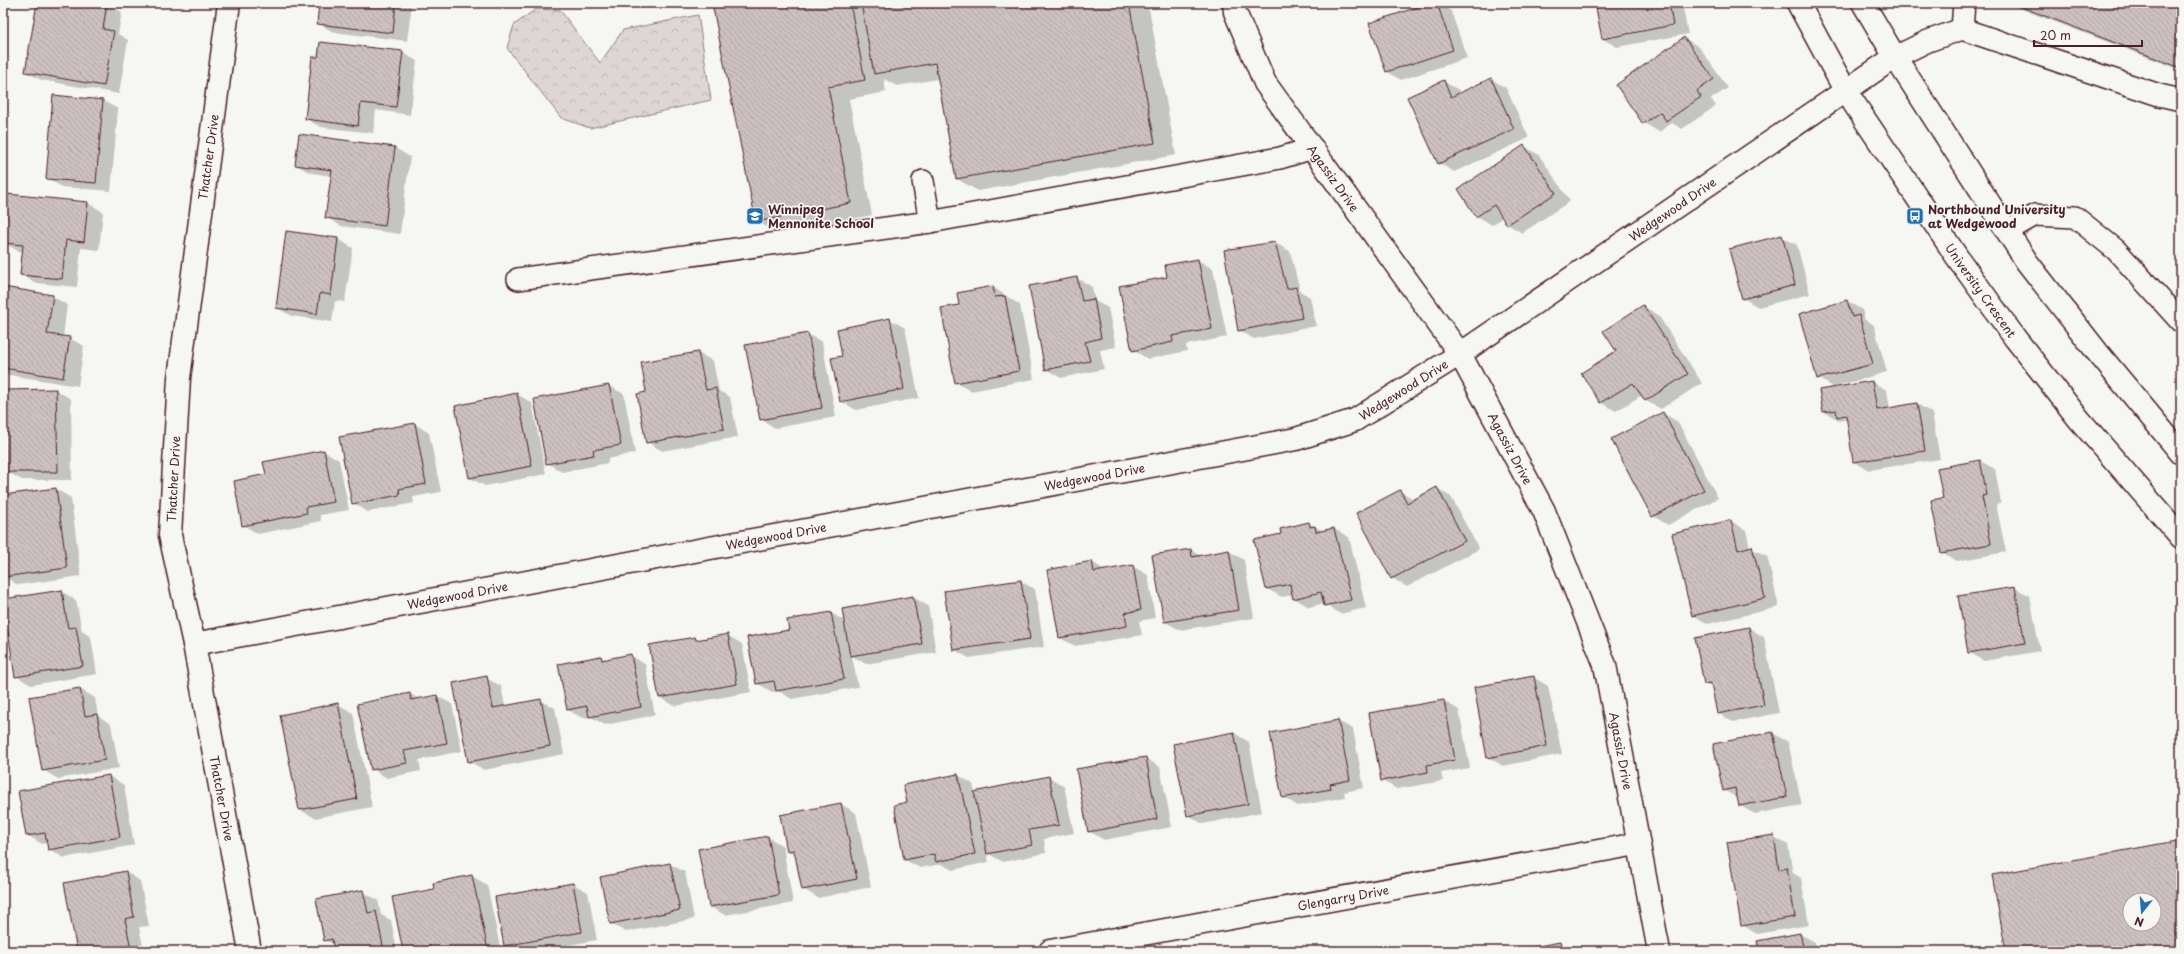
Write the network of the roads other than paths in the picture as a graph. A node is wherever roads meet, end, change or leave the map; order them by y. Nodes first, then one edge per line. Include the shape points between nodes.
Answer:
1 (229, 3) edge
2 (1234, 3) edge
3 (1798, 3) edge
4 (1863, 3) edge
5 (1964, 3) edge
6 (1962, 29) junction
7 (1895, 57) junction
8 (1845, 90) junction
9 (2181, 100) edge
10 (1314, 148) junction
11 (924, 181) dead end
12 (930, 222) junction
13 (2007, 230) junction
14 (518, 279) dead end
15 (2181, 322) edge
16 (1460, 354) junction
17 (2181, 453) edge
18 (2181, 536) edge
19 (194, 644) junction
20 (1637, 844) junction
21 (250, 951) edge
22 (1050, 951) edge
23 (1659, 951) edge

1 - 19 street, Thatcher Drive via 179,378 176,425 170,535
2 - 10 street, Agassiz Drive via 1265,83
3 - 8 street, University Crescent
4 - 7 street
5 - 6 lane
6 - 7 lane via 1928,41
6 - 9 lane via 2159,95
7 - 8 street, Wedgewood Drive
7 - 13 street
8 - 16 street, Wedgewood Drive
8 - 18 street, University Crescent via 1957,258 2015,338 2078,418
10 - 12 lane via 1280,158
10 - 16 street, Agassiz Drive
11 - 12 lane
12 - 14 lane
13 - 15 lane via 2035,215 2075,217 2116,250
13 - 17 street via 2027,262 2098,353
16 - 19 street, Wedgewood Drive via 1355,420 1296,440
16 - 20 street, Agassiz Drive via 1544,511 1605,665
19 - 21 street, Thatcher Drive
20 - 22 street, Glengarry Drive
20 - 23 street, Agassiz Drive

